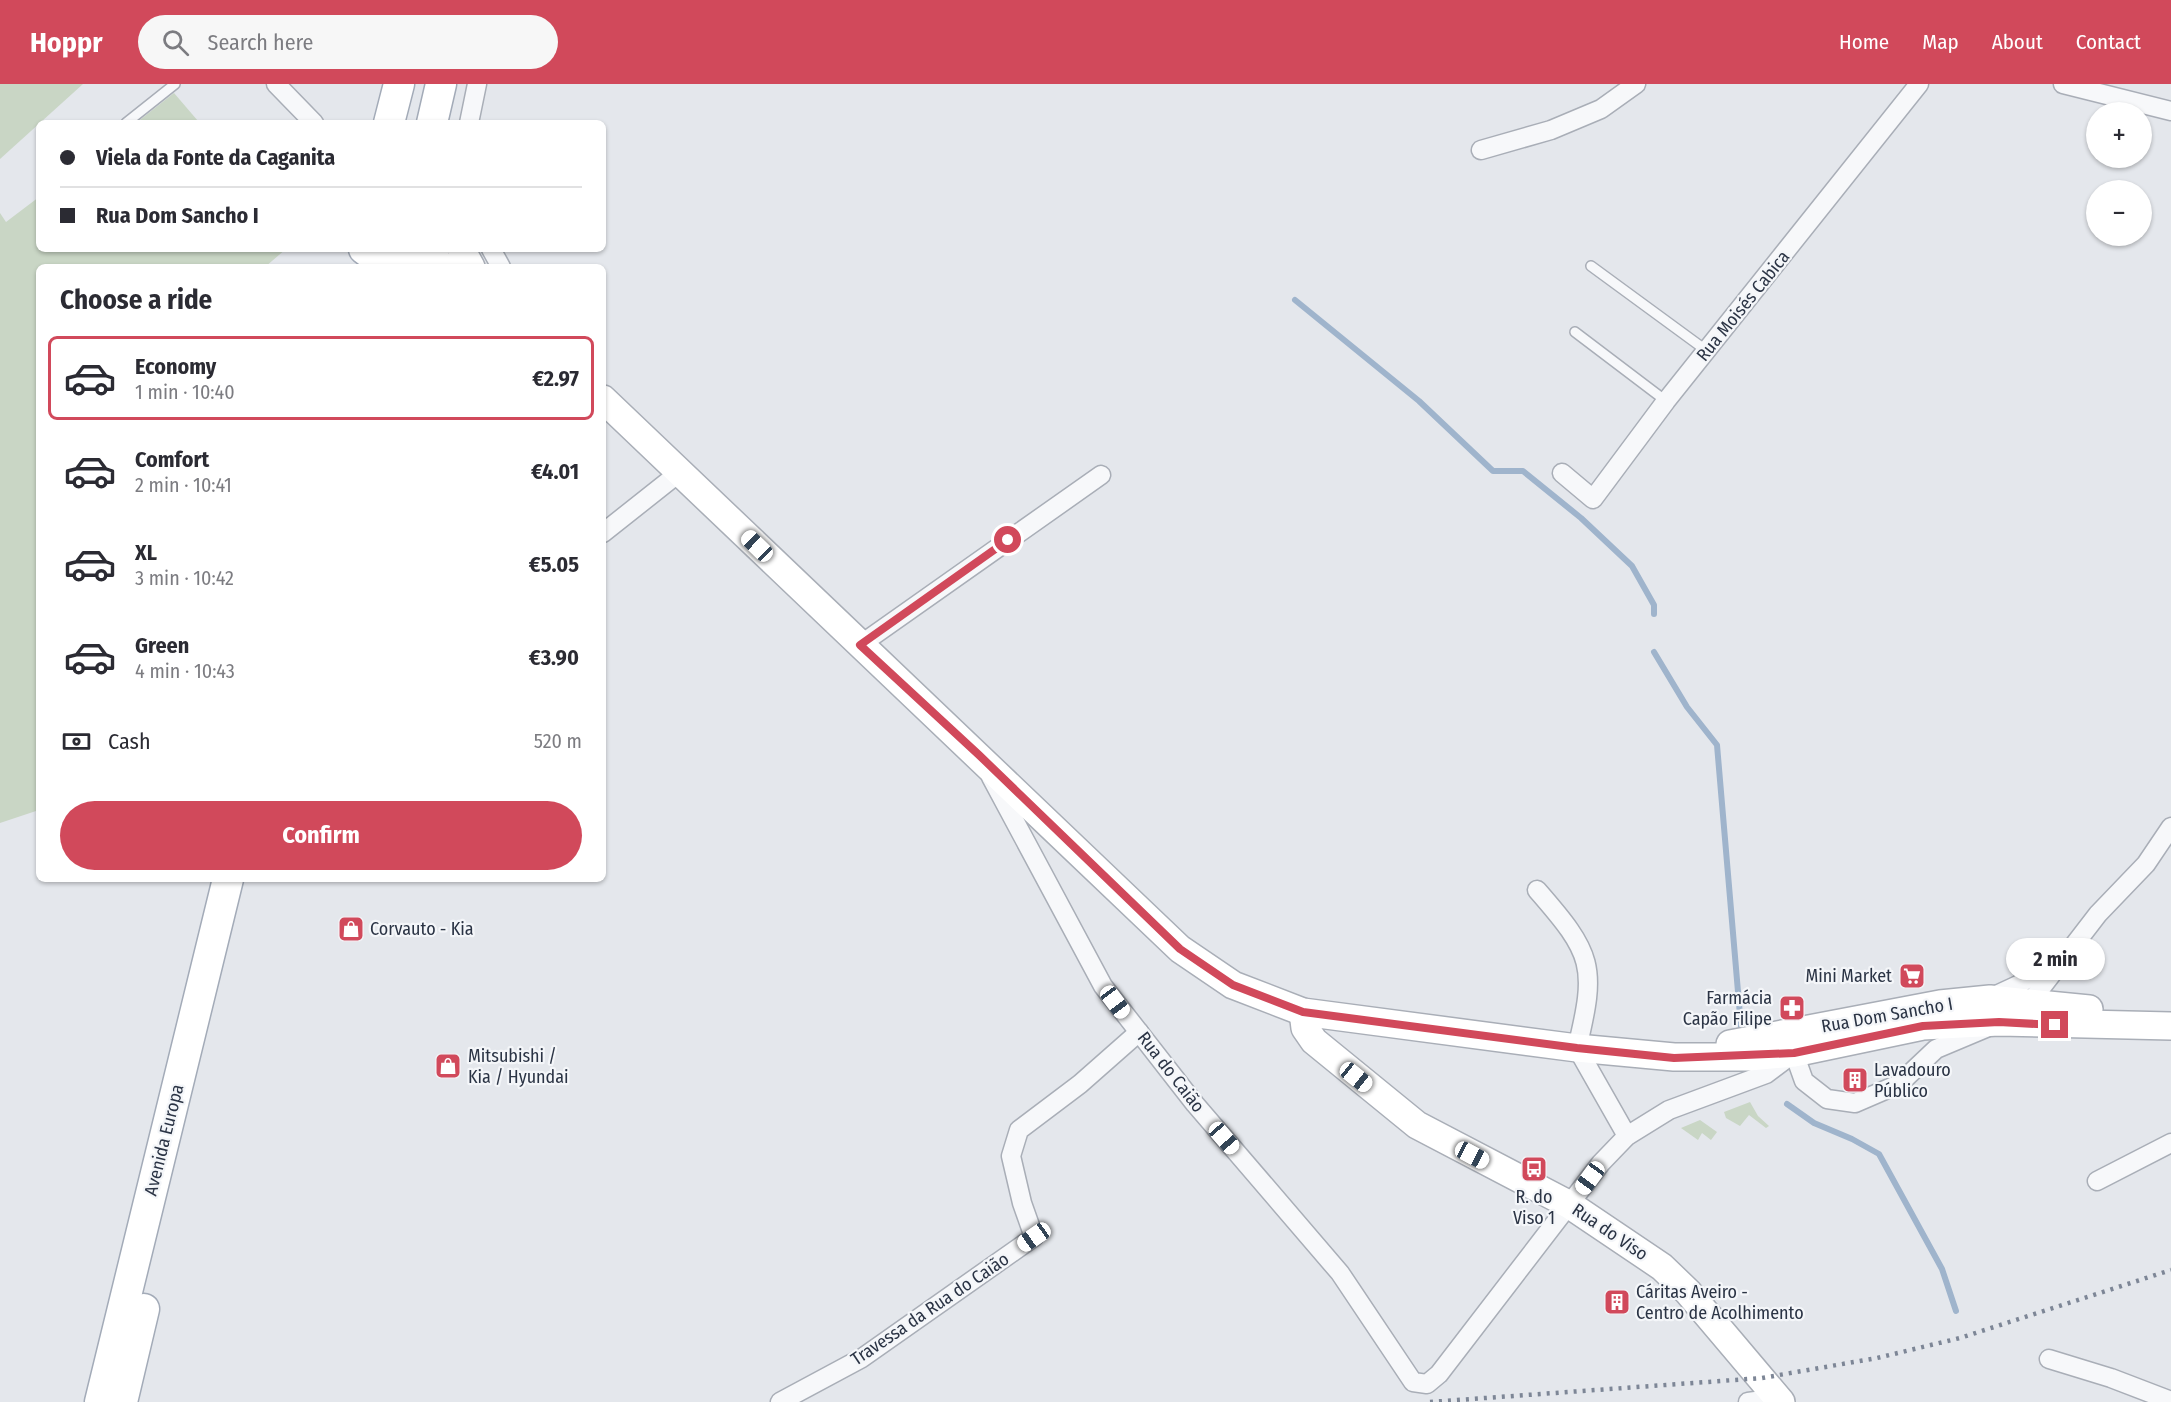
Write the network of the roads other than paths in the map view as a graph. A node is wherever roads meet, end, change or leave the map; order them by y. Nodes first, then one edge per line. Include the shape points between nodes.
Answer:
1 (175, 84) edge
2 (276, 84) edge
3 (417, 84) edge
4 (441, 84) edge
5 (460, 84) edge
6 (477, 84) edge
7 (1636, 84) edge
8 (1920, 84) edge
9 (2063, 84) edge
10 (2171, 111) edge
11 (393, 112) edge
12 (310, 118) edge
13 (130, 120) edge
14 (433, 120) edge
15 (452, 120) edge
16 (470, 120) edge
17 (1480, 150) dead end
18 (370, 252) edge
19 (425, 259) edge
20 (1591, 266) dead end
21 (1575, 332) dead end
22 (1707, 351) junction
23 (606, 402) edge
24 (1666, 402) junction
25 (680, 472) junction
26 (1562, 473) dead end
27 (1101, 475) dead end
28 (606, 531) edge
29 (860, 645) junction
30 (979, 755) junction
31 (2171, 828) edge
32 (227, 882) edge
33 (246, 882) edge
34 (1537, 891) dead end
35 (2046, 972) junction
36 (2031, 1001) junction
37 (1994, 1010) junction
38 (1303, 1012) junction
39 (2056, 1016) junction
40 (2171, 1024) edge
41 (1923, 1026) junction
42 (1139, 1032) junction
43 (1577, 1048) junction
44 (1794, 1053) junction
45 (1674, 1058) junction
46 (1627, 1136) junction
47 (2171, 1143) edge
48 (2097, 1181) dead end
49 (1570, 1205) junction
50 (2049, 1359) dead end
51 (1780, 1400) edge
52 (2171, 1401) edge
53 (100, 1402) edge
54 (122, 1402) edge
55 (780, 1402) edge
56 (1748, 1402) edge

1 - 13 lane
2 - 12 street
3 - 11 main road
4 - 14 main road
5 - 15 main road
6 - 16 street
7 - 17 street via 1601,109 1561,126
8 - 22 street, Rua Moisés Cabica
9 - 10 street
18 - 19 main road via 384,259
20 - 22 lane
21 - 24 lane
22 - 24 street, Rua Moisés Cabica
23 - 25 main road, Rua Dom Sancho I
24 - 26 street, Rua Moisés Cabica via 1593,499
25 - 28 street
25 - 29 main road, Rua Dom Sancho I
27 - 29 street
29 - 30 main road, Rua Dom Sancho I
30 - 38 main road, Rua Dom Sancho I via 1180,949 1233,985
30 - 42 street, Rua do Caião via 1103,986
31 - 35 street via 2146,864 2098,914 2071,951
32 - 53 main road, Avenida Europa
33 - 54 main road, Avenida Europa
34 - 43 street via 1564,922 1586,961 1589,984
35 - 36 street
35 - 37 street via 2018,985
35 - 39 street
36 - 37 main road, Rua Dom Sancho I
36 - 39 main road, Rua Dom Sancho I
36 - 41 street, Rua Dom Sancho I via 1992,1014
37 - 39 main road, Rua Dom Sancho I
37 - 41 main road, Rua Dom Sancho I
37 - 44 street via 1936,1049 1899,1084 1855,1103 1827,1099 1803,1081
37 - 45 main road, Rua Dom Sancho I via 1940,1004
38 - 43 main road, Rua Dom Sancho I
38 - 49 main road, Rua do Viso via 1305,1028 1314,1041 1409,1119
39 - 40 main road, Rua Dom Sancho I via 2125,1012
41 - 44 main road, Rua Dom Sancho I
42 - 49 street, Rua do Caião via 1195,1104 1340,1273 1413,1382 1426,1384 1439,1374
42 - 55 street, Travessa da Rua do Caião via 1019,1130 1011,1156 1034,1237 862,1358
43 - 45 main road, Rua Dom Sancho I
43 - 46 street
44 - 45 main road, Rua Dom Sancho I
44 - 46 street via 1766,1074 1669,1110
46 - 49 street
47 - 48 street
49 - 51 main road, Rua do Viso via 1662,1267
50 - 52 street
51 - 56 street

